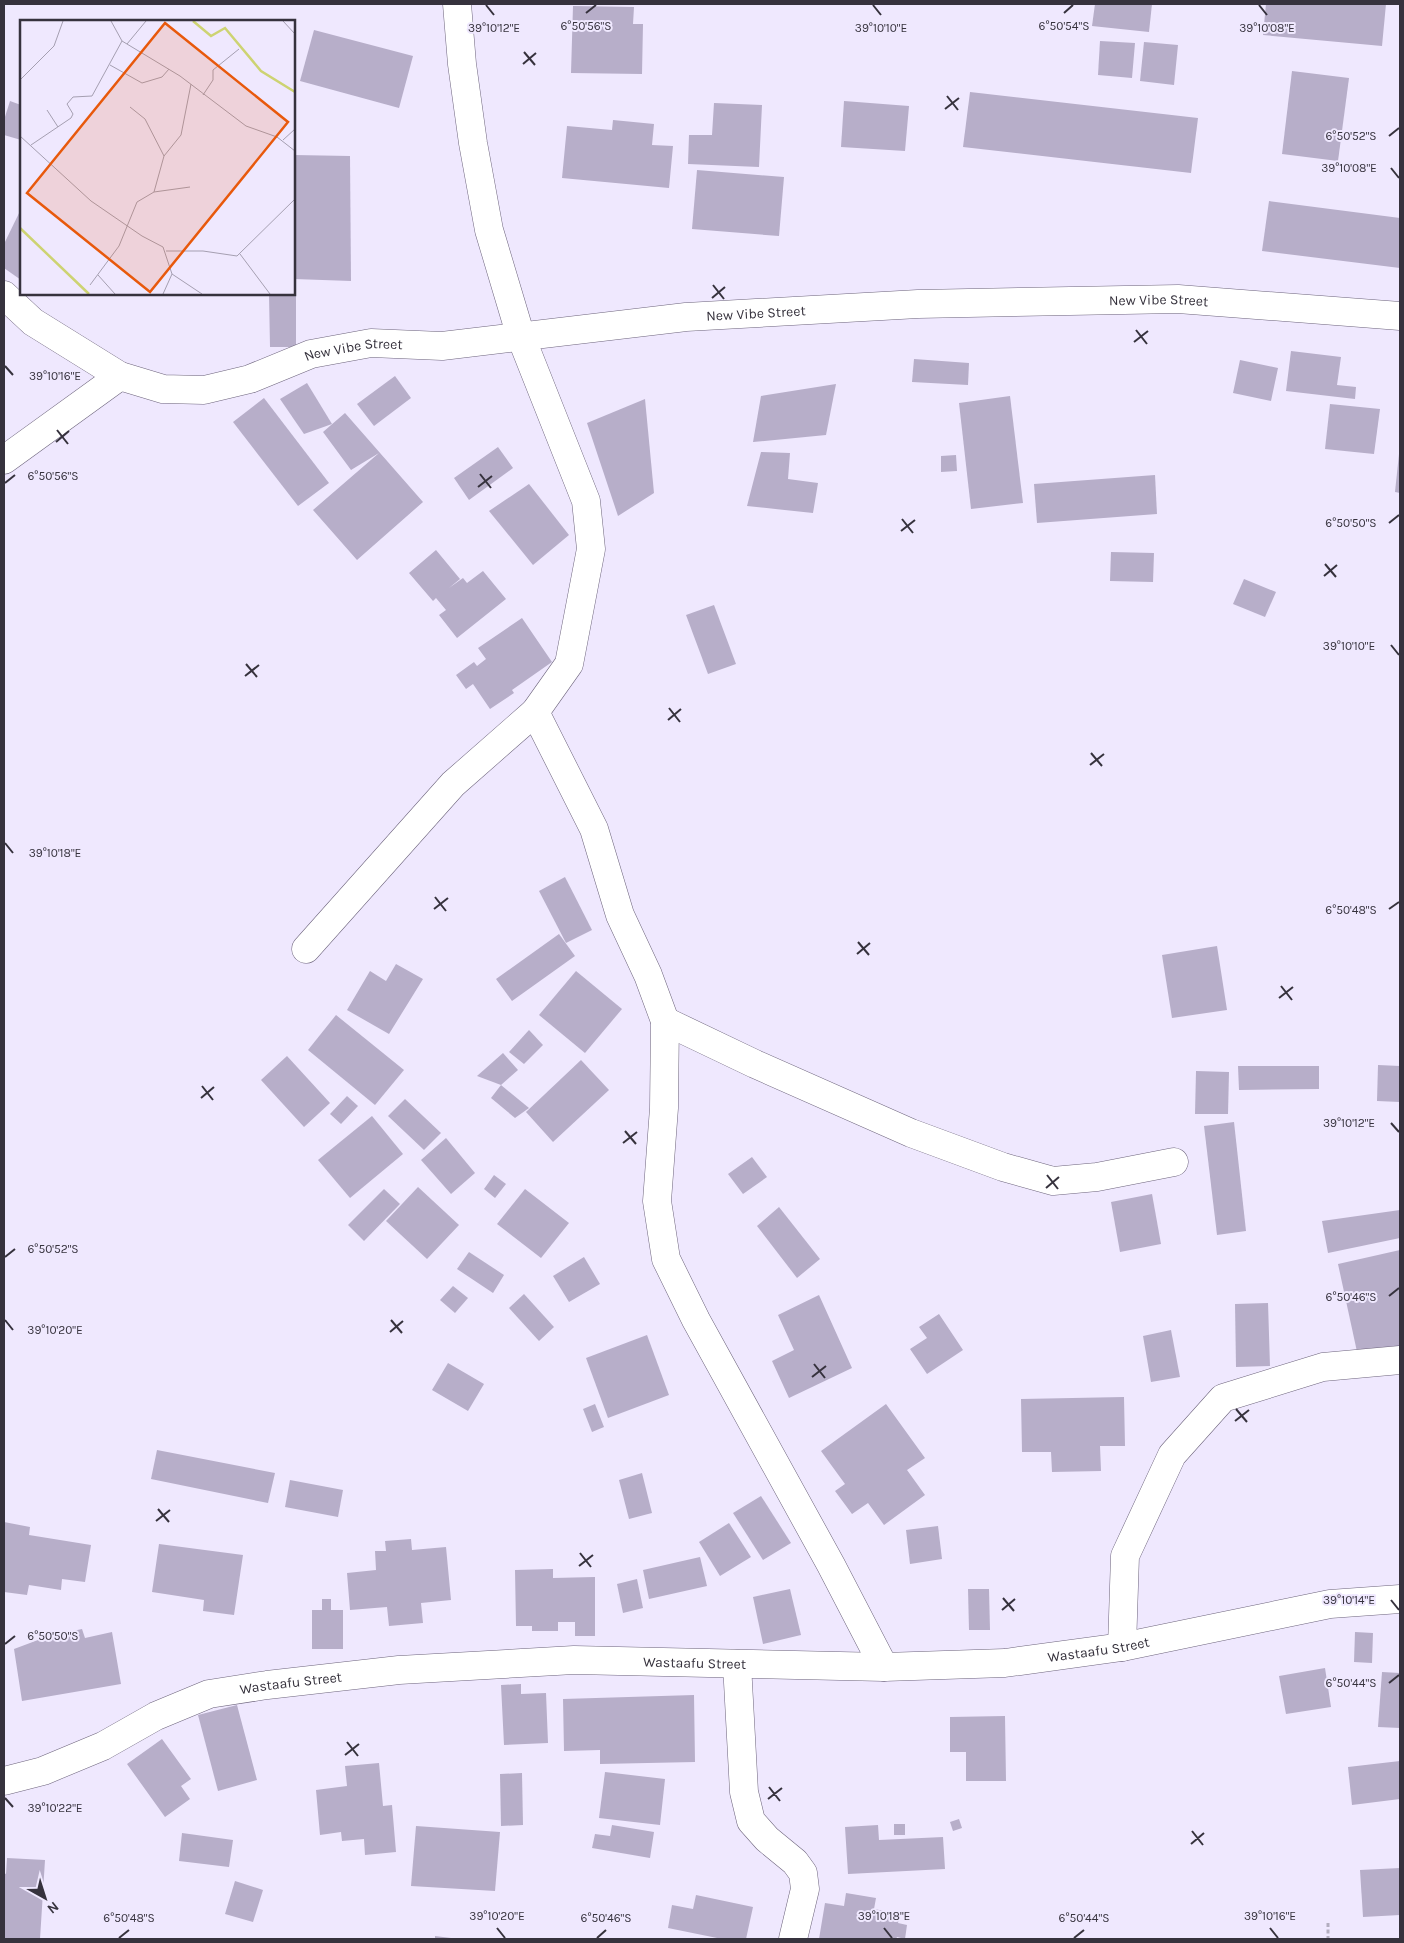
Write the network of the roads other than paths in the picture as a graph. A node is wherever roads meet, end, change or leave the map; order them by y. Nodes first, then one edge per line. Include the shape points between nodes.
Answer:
1 (457, 4) edge
2 (4, 295) edge
3 (1400, 316) edge
4 (521, 337) junction
5 (120, 376) junction
6 (4, 460) edge
7 (535, 712) junction
8 (306, 949) dead end
9 (665, 1021) junction
10 (1174, 1162) dead end
11 (1400, 1360) edge
12 (1400, 1599) edge
13 (1122, 1647) junction
14 (737, 1664) junction
15 (884, 1667) junction
16 (4, 1781) edge
17 (793, 1939) edge

1 - 4 street via 473,143 489,230
2 - 5 street, New Vibe Street via 34,322
3 - 4 street, New Vibe Street via 1178,299 928,304 686,317
4 - 5 street, New Vibe Street via 442,346 371,343 311,354 250,379 204,390 162,389
4 - 7 street via 586,501 592,549 569,664
5 - 6 street
7 - 8 street via 453,784
7 - 9 street via 594,829 620,915
9 - 10 street via 911,1133 1003,1167 1053,1181 1097,1178
9 - 15 street via 664,1108 657,1201 666,1259
11 - 13 street via 1323,1367 1223,1398 1172,1455 1125,1556
12 - 13 street, Wastaafu Street via 1330,1604
13 - 15 street, Wastaafu Street via 1005,1663
14 - 15 street, Wastaafu Street
14 - 16 street, Wastaafu Street via 574,1660 409,1669 209,1694 156,1716 103,1746 43,1771
14 - 17 street via 744,1792 751,1821 803,1873 805,1889

